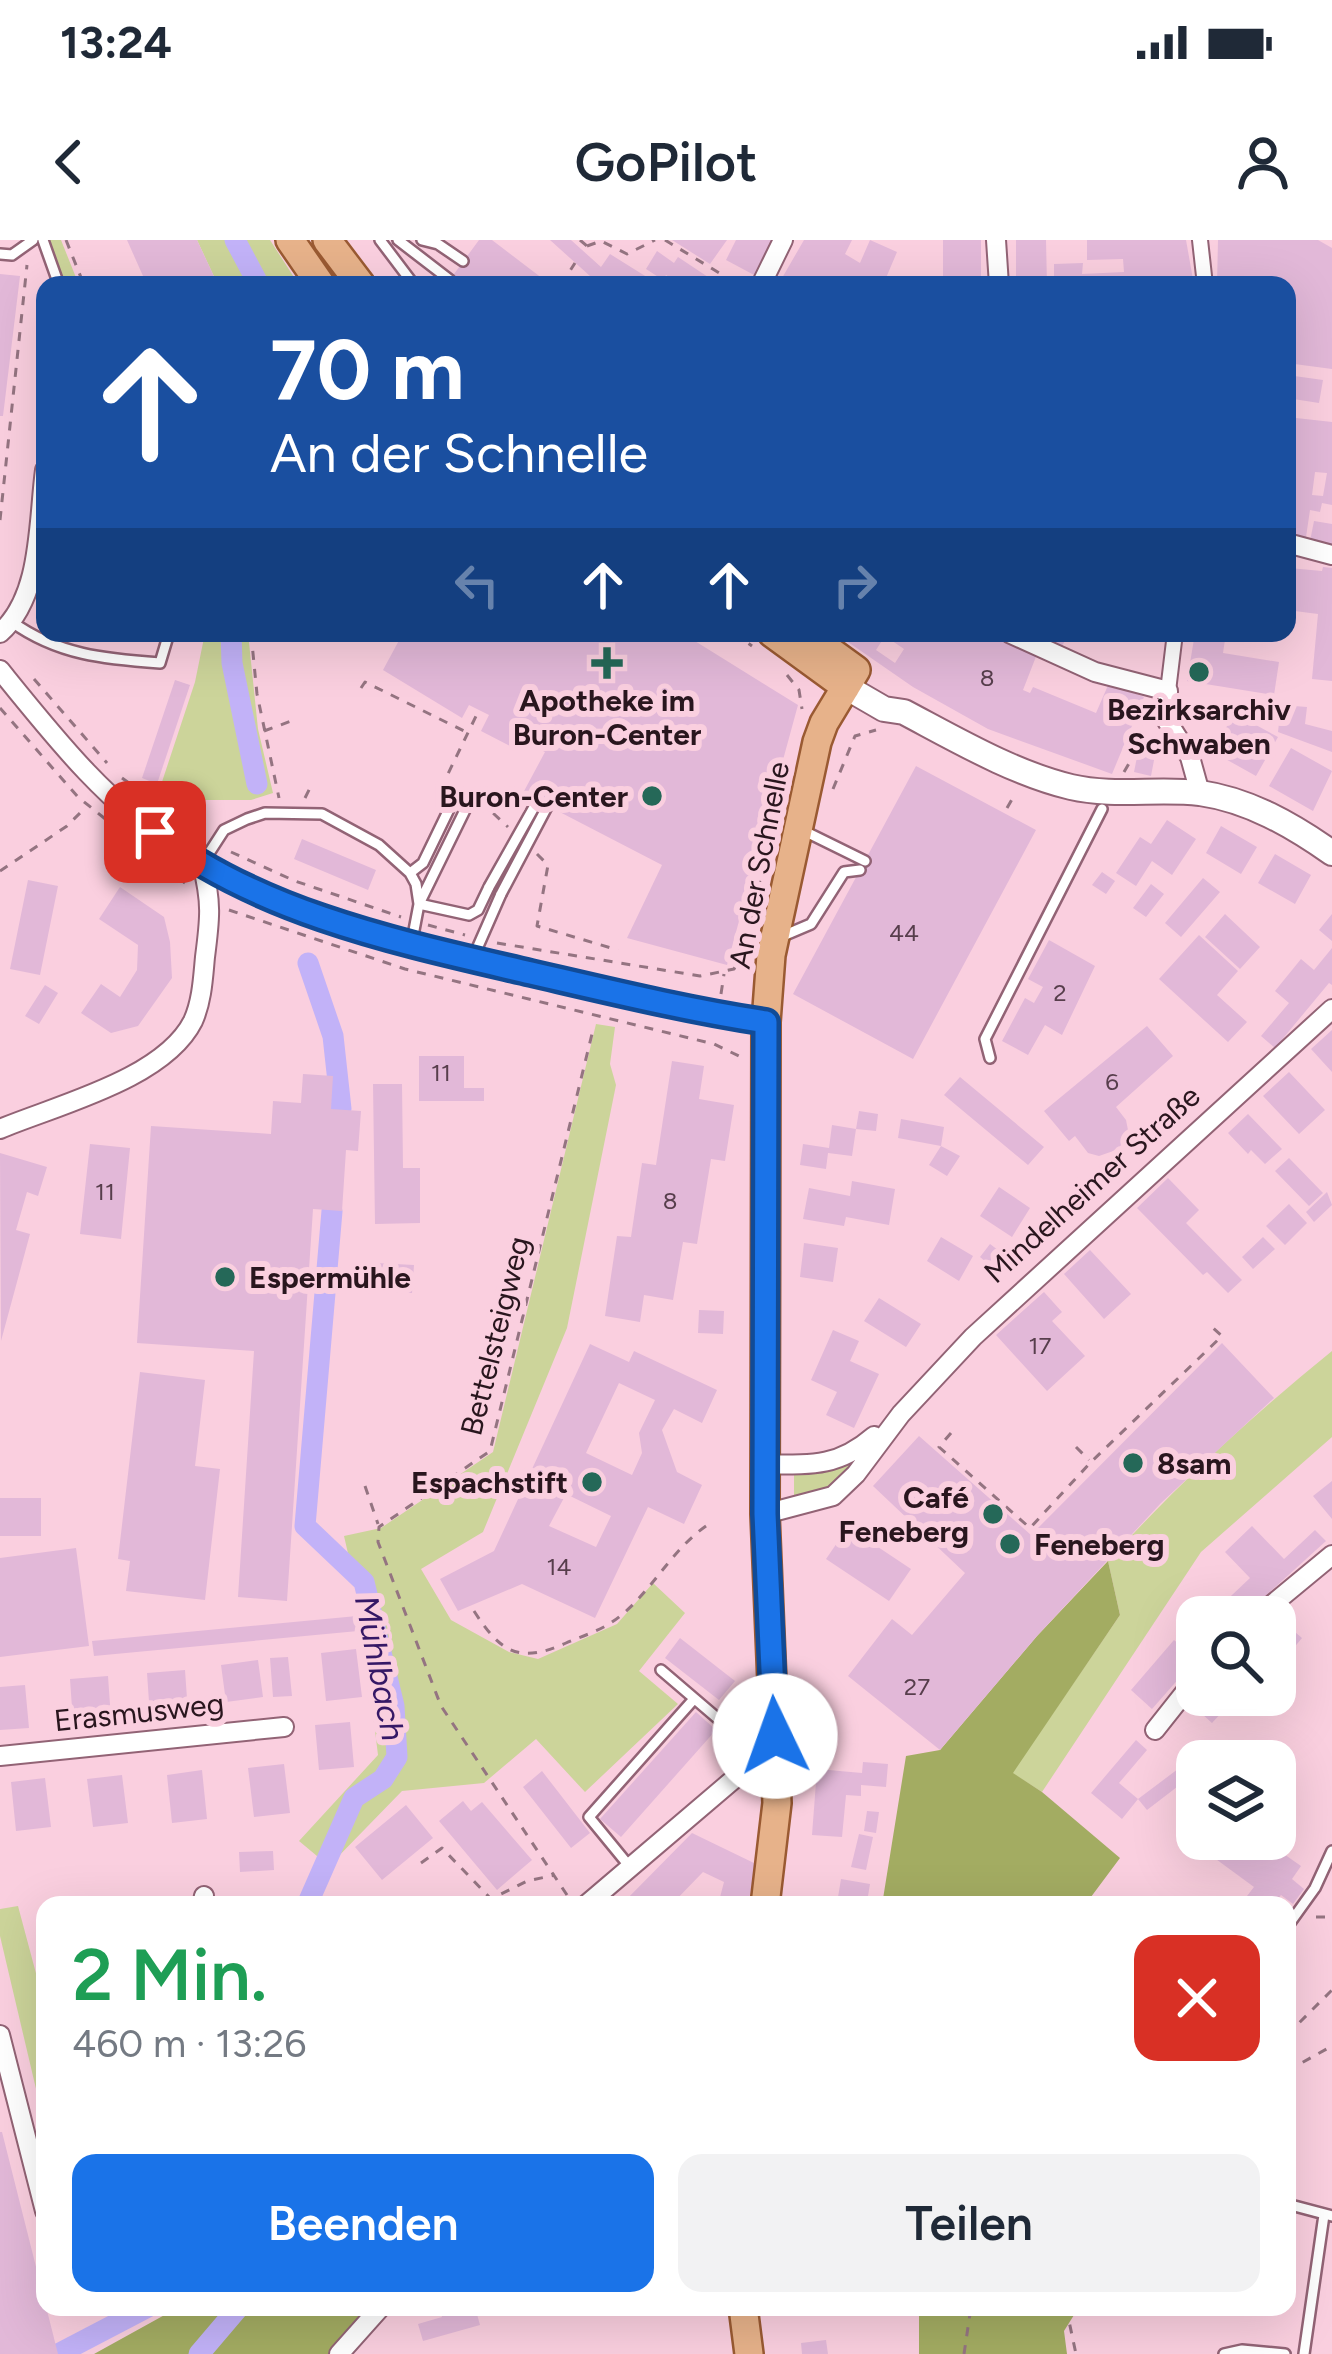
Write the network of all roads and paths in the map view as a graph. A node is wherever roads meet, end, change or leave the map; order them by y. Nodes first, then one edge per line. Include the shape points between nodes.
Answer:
1 (43, 240) edge
2 (66, 240) edge
3 (328, 240) edge
4 (380, 240) edge
5 (398, 240) edge
6 (422, 240) edge
7 (580, 240) edge
8 (655, 240) edge
9 (665, 240) edge
10 (783, 240) edge
11 (996, 240) edge
12 (1200, 240) edge
13 (31, 241) edge
14 (294, 242) edge
15 (0, 254) edge
16 (463, 261) dead end
17 (575, 263) dead end
18 (55, 276) edge
19 (80, 276) edge
20 (315, 276) edge
21 (359, 276) edge
22 (407, 276) edge
23 (444, 276) edge
24 (567, 276) edge
25 (724, 276) edge
26 (765, 276) edge
27 (998, 276) edge
28 (1204, 276) edge
29 (7, 382) dead end
30 (15, 385) junction
31 (0, 520) edge
32 (36, 539) edge
33 (1296, 545) edge
34 (1332, 555) edge
35 (6, 627) edge
36 (36, 639) edge
37 (44, 642) edge
38 (166, 642) edge
39 (252, 642) edge
40 (814, 642) edge
41 (1029, 642) edge
42 (1174, 642) edge
43 (768, 644) edge
44 (23, 666) dead end
45 (0, 670) edge
46 (785, 672) dead end
47 (851, 679) junction
48 (361, 688) dead end
49 (1168, 691) junction
50 (479, 710) dead end
51 (803, 713) dead end
52 (294, 720) dead end
53 (897, 720) junction
54 (1167, 721) junction
55 (264, 731) junction
56 (467, 733) junction
57 (1123, 774) dead end
58 (443, 782) junction
59 (311, 786) dead end
60 (1019, 788) dead end
61 (102, 790) junction
62 (438, 794) dead end
63 (781, 794) dead end
64 (831, 794) dead end
65 (1199, 794) junction
66 (456, 796) joint
67 (475, 798) dead end
68 (466, 808) dead end
69 (1007, 808) dead end
70 (1102, 809) dead end
71 (203, 826) dead end
72 (799, 828) junction
73 (195, 831) junction
74 (515, 833) dead end
75 (214, 843) junction
76 (531, 849) dead end
77 (1332, 853) edge
78 (202, 864) junction
79 (0, 871) edge
80 (410, 873) junction
81 (419, 904) junction
82 (415, 922) junction
83 (478, 938) junction
84 (774, 941) junction
85 (411, 946) junction
86 (618, 950) dead end
87 (472, 960) junction
88 (1332, 1010) edge
89 (766, 1022) junction
90 (592, 1034) dead end
91 (990, 1058) dead end
92 (0, 1129) edge
93 (1212, 1327) dead end
94 (901, 1414) junction
95 (951, 1433) dead end
96 (1076, 1447) dead end
97 (1090, 1462) junction
98 (766, 1464) junction
99 (365, 1486) dead end
100 (765, 1514) junction
101 (709, 1524) dead end
102 (379, 1527) junction
103 (1332, 1556) edge
104 (1282, 1596) edge
105 (474, 1611) dead end
106 (661, 1670) dead end
107 (694, 1699) junction
108 (1176, 1704) edge
109 (284, 1727) dead end
110 (1155, 1730) dead end
111 (776, 1749) junction
112 (0, 1756) edge
113 (733, 1780) junction
114 (1332, 1851) edge
115 (422, 1863) dead end
116 (631, 1868) junction
117 (555, 1875) junction
118 (489, 1896) edge
119 (495, 1896) edge
120 (568, 1896) edge
121 (597, 1896) edge
122 (766, 1896) edge
123 (1296, 1914) edge
124 (1332, 1990) edge
125 (1296, 2026) edge
126 (0, 2035) edge
127 (1332, 2046) edge
128 (1296, 2066) edge
129 (36, 2176) edge
130 (1296, 2206) edge
131 (1328, 2215) edge
132 (373, 2316) edge
133 (744, 2316) edge
134 (970, 2316) edge
135 (1068, 2316) edge
136 (339, 2354) edge
137 (749, 2354) edge
138 (964, 2354) edge
139 (1076, 2354) edge
140 (1224, 2354) edge
141 (1289, 2354) edge
142 (1304, 2354) edge

1 - 18 lane
2 - 19 path
3 - 21 main road
4 - 22 lane
5 - 23 lane
6 - 16 lane
7 - 8 path via 585,249 601,241 627,254
9 - 25 path
10 - 26 street
11 - 27 street
12 - 28 street
13 - 15 lane
13 - 30 path
14 - 20 main road
17 - 24 path
29 - 30 path
30 - 31 path
32 - 35 street via 20,611
33 - 34 street
35 - 36 lane
37 - 38 lane via 160,663
39 - 55 path
40 - 47 main road
41 - 49 street via 1095,672
42 - 49 street
43 - 47 main road
44 - 73 path via 117,773
45 - 61 street
46 - 51 path via 800,691
47 - 53 main road via 892,698
47 - 72 main road, An der Schnelle via 818,742
48 - 56 path via 364,682
49 - 54 street
50 - 56 path
52 - 55 path
53 - 64 path via 855,736
53 - 65 main road via 1068,787
54 - 57 path via 1146,731
54 - 65 street via 1190,757
55 - 59 path via 279,799 305,798
56 - 58 path
58 - 62 path
58 - 66 path
60 - 69 path
61 - 78 street
61 - 79 path via 67,826
63 - 83 path via 734,970 700,976
65 - 77 main road via 1250,806
66 - 80 lane via 424,863
67 - 74 path
68 - 81 lane
70 - 91 lane via 985,1039
71 - 73 path
72 - 84 main road, An der Schnelle
72 - 84 lane via 862,866 844,872 811,924
73 - 75 path
75 - 78 lane
75 - 80 lane via 224,830 265,813 322,814 380,845
75 - 82 path
76 - 86 path via 548,865 537,926
78 - 85 street
78 - 92 street via 212,900 192,1023 142,1071
80 - 81 lane
81 - 82 lane
81 - 83 lane, bridge via 478,910 543,803
82 - 83 path
82 - 85 lane
83 - 87 lane
84 - 89 main road, An der Schnelle
85 - 87 street
87 - 89 street
88 - 94 street, Mindelheimer Straße via 973,1337
89 - 98 main road, An der Schnelle
90 - 102 path, Bettelsteigweg via 490,1451
93 - 97 path via 1222,1336
94 - 98 street, Mindelheimer Straße via 834,1462
94 - 100 street, Mindelheimer Straße via 833,1496
95 - 97 path via 938,1447 1030,1528
96 - 97 path
98 - 100 main road, An der Schnelle
99 - 102 path
100 - 111 main road
101 - 105 path via 609,1624 538,1655 509,1650
102 - 117 path via 385,1565 441,1706
103 - 104 street
106 - 107 lane
107 - 113 lane via 730,1730
107 - 116 lane via 589,1817
108 - 110 street
109 - 112 street, Erasmusweg
111 - 113 street
111 - 122 main road
113 - 116 street
114 - 123 lane
115 - 118 path via 442,1848
116 - 121 street
117 - 119 path
117 - 120 path
124 - 125 path
126 - 129 street
127 - 128 path
130 - 131 lane
131 - 142 lane
132 - 136 street
133 - 137 main road
134 - 138 path
135 - 139 path
140 - 141 lane
141 - 142 lane

